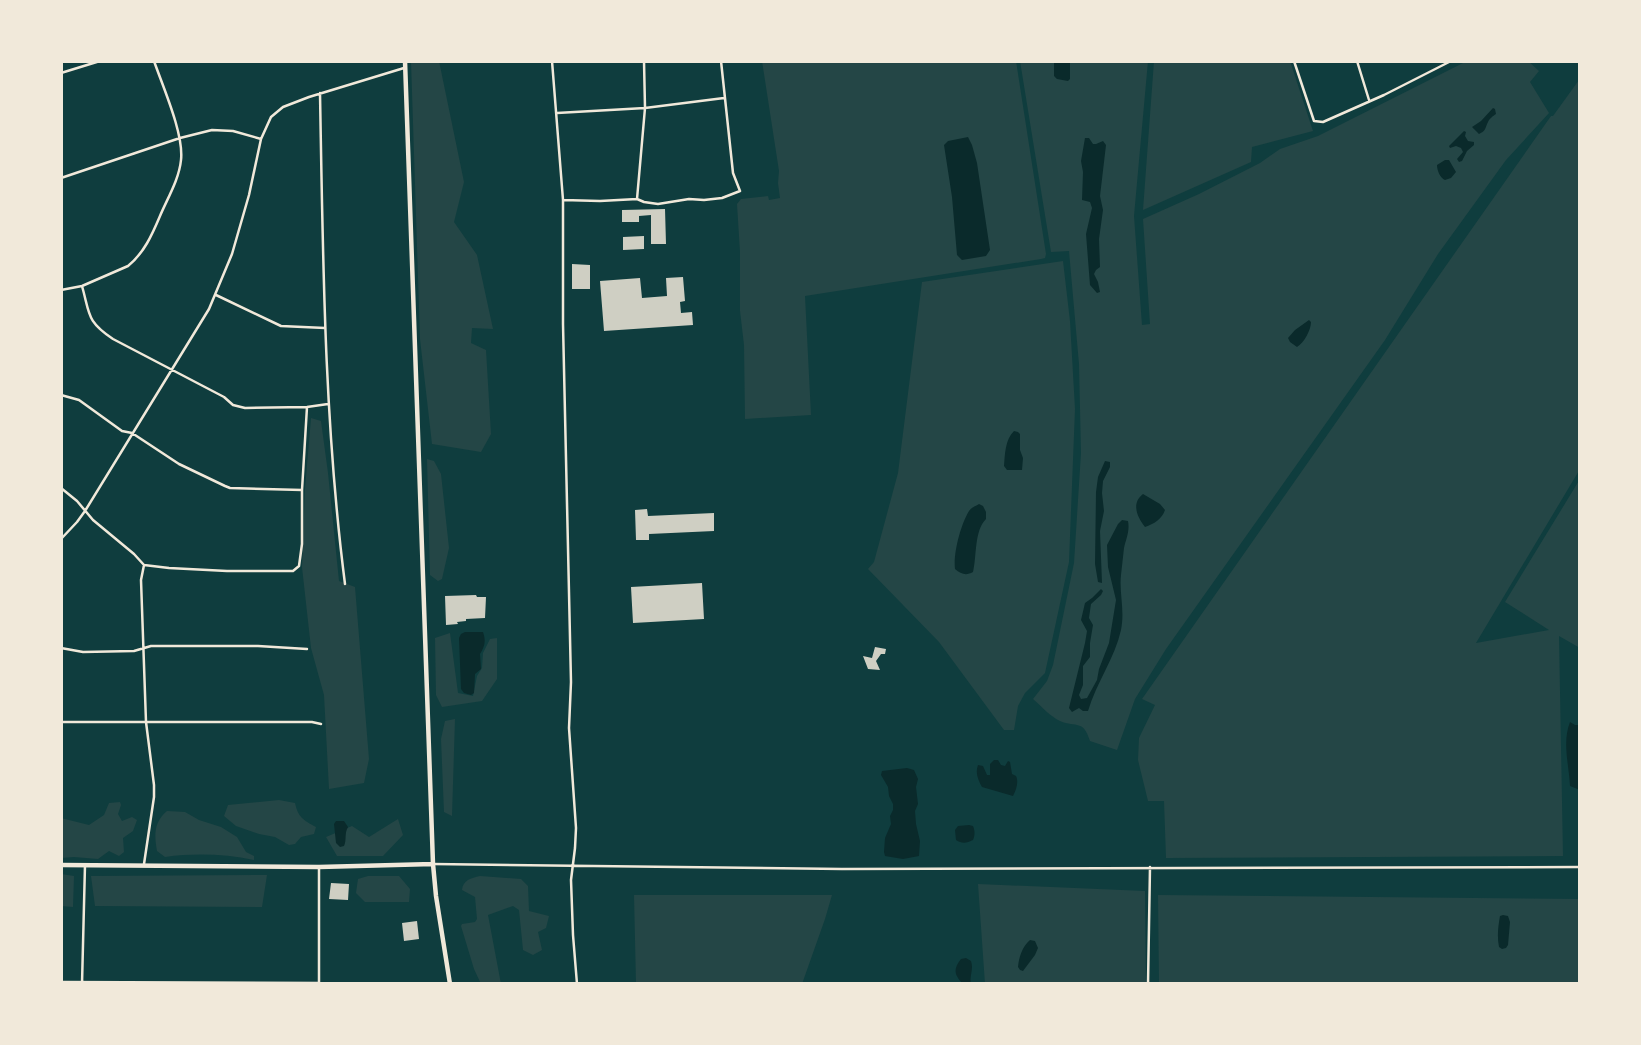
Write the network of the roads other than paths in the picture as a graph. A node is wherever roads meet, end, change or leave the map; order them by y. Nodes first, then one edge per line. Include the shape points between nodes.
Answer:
1 (100, 61) edge
2 (155, 61) edge
3 (405, 61) edge
4 (552, 61) edge
5 (644, 61) edge
6 (721, 61) edge
7 (1294, 61) edge
8 (1357, 61) edge
9 (1436, 61) edge
10 (1451, 61) edge
11 (405, 68) junction
12 (1438, 68) junction
13 (61, 73) edge
14 (320, 93) junction
15 (724, 98) junction
16 (1370, 100) junction
17 (645, 108) junction
18 (557, 113) junction
19 (180, 138) junction
20 (261, 139) junction
21 (61, 178) edge
22 (637, 199) junction
23 (563, 200) junction
24 (82, 286) junction
25 (61, 290) edge
26 (215, 295) junction
27 (325, 328) junction
28 (172, 369) junction
29 (61, 395) edge
30 (328, 404) junction
31 (307, 407) junction
32 (132, 432) junction
33 (61, 488) edge
34 (302, 490) junction
35 (85, 511) junction
36 (61, 539) edge
37 (144, 565) junction
38 (345, 584) dead end
39 (61, 648) edge
40 (143, 648) junction
41 (307, 649) dead end
42 (61, 722) edge
43 (146, 722) junction
44 (321, 724) dead end
45 (85, 864) junction
46 (433, 864) junction
47 (61, 865) edge
48 (144, 865) junction
49 (572, 865) junction
50 (319, 867) junction
51 (1150, 867) junction
52 (1580, 867) edge
53 (61, 982) edge
54 (82, 983) edge
55 (319, 983) edge
56 (450, 984) edge
57 (577, 984) edge
58 (1148, 984) edge

1 - 13 street
2 - 19 street
3 - 11 main road
4 - 18 street
5 - 17 street
6 - 15 street
7 - 16 street via 1314,121 1330,120
8 - 16 street
9 - 12 street
10 - 12 street
11 - 14 street
11 - 46 main road
12 - 16 street
14 - 20 street via 277,111
14 - 27 street
15 - 17 street
15 - 22 street via 733,173 740,191 722,198 659,204
17 - 18 street
17 - 22 street
18 - 23 street
19 - 20 street via 224,130
19 - 21 street
19 - 24 street via 179,168 142,252 128,266
20 - 26 street via 232,254
22 - 23 street
23 - 49 street via 569,729 576,828
24 - 25 street
24 - 28 street via 89,317 97,328
26 - 27 street via 281,326
26 - 28 street
27 - 30 street
28 - 31 street via 238,407
28 - 32 street
29 - 32 street via 79,400 122,431
30 - 31 street
30 - 38 street
31 - 34 street
32 - 34 street via 180,464 230,488
32 - 35 street
33 - 35 street
34 - 37 street via 300,559 293,571
35 - 36 street
35 - 37 street
37 - 40 street
39 - 40 street via 83,652
40 - 41 street
40 - 43 street
42 - 43 street
43 - 44 street
43 - 48 street via 153,797
45 - 47 main road
45 - 48 main road
45 - 54 street
46 - 49 street
46 - 50 main road
46 - 56 main road
48 - 50 main road
49 - 51 street
49 - 57 street
50 - 55 street
51 - 52 street
51 - 58 street
53 - 54 street
54 - 55 street

